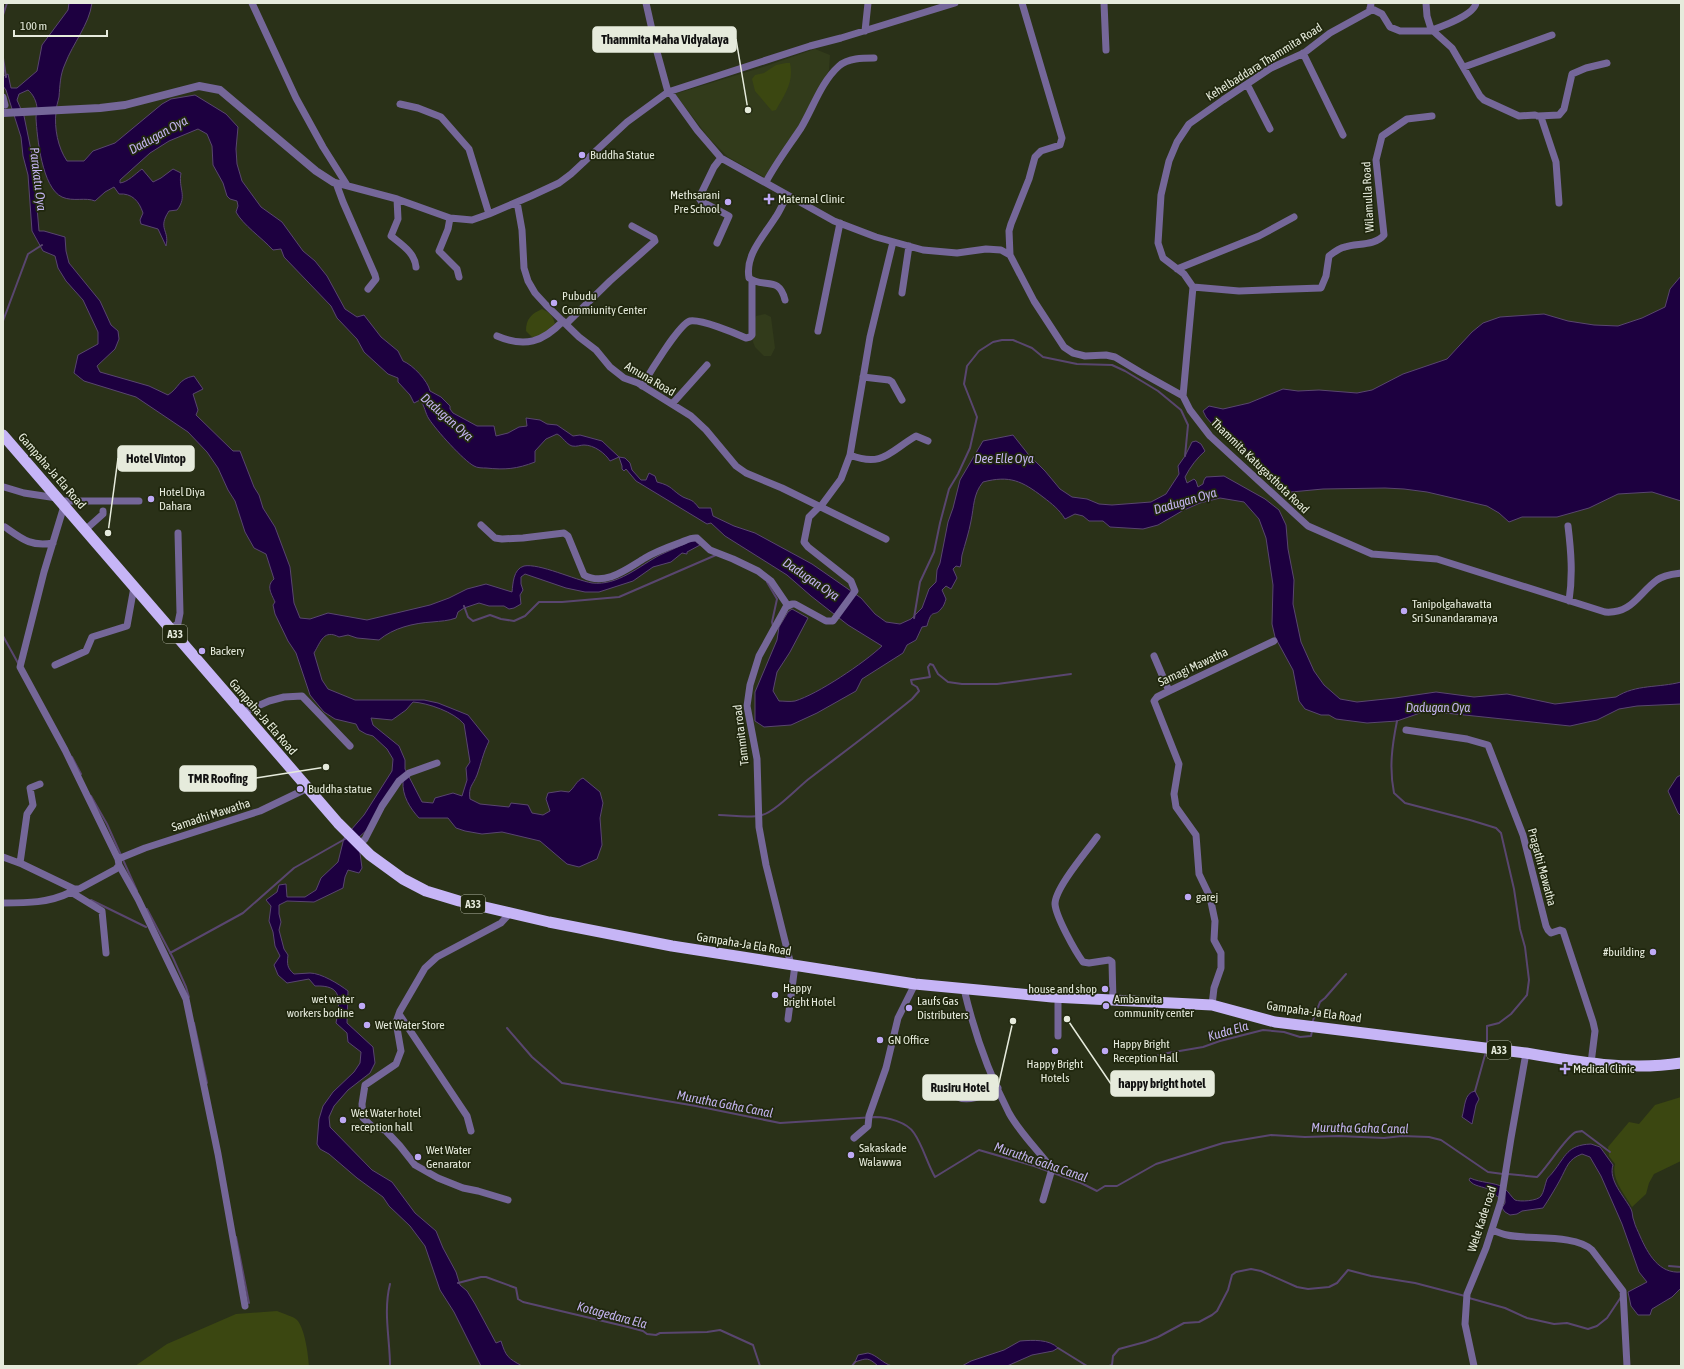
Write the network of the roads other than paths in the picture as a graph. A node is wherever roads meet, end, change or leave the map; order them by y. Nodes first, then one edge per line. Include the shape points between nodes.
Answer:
1 (252, 3) edge
2 (646, 3) edge
3 (868, 3) edge
4 (955, 3) edge
5 (1022, 3) edge
6 (1104, 3) edge
7 (1426, 3) edge
8 (1476, 3) edge
9 (1371, 6) edge
10 (1433, 30) junction
11 (865, 31) junction
12 (1552, 35) dead end
13 (1106, 50) dead end
14 (1303, 53) junction
15 (874, 58) dead end
16 (1607, 64) dead end
17 (1464, 67) junction
18 (1248, 84) junction
19 (669, 92) junction
20 (3, 97) edge
21 (400, 104) dead end
22 (6, 110) edge
23 (1432, 116) dead end
24 (1538, 116) junction
25 (1270, 129) dead end
26 (1343, 135) dead end
27 (721, 158) junction
28 (332, 181) junction
29 (766, 182) junction
30 (347, 185) junction
31 (787, 196) junction
32 (397, 199) junction
33 (517, 202) junction
34 (1559, 203) dead end
35 (489, 214) junction
36 (1294, 217) dead end
37 (450, 218) junction
38 (840, 224) junction
39 (632, 226) dead end
40 (893, 242) junction
41 (717, 243) dead end
42 (909, 246) junction
43 (1010, 255) junction
44 (416, 267) dead end
45 (1177, 269) junction
46 (459, 277) dead end
47 (752, 281) junction
48 (1193, 288) junction
49 (368, 289) dead end
50 (902, 293) dead end
51 (785, 300) dead end
52 (565, 323) junction
53 (818, 332) dead end
54 (497, 336) dead end
55 (707, 365) dead end
56 (863, 377) junction
57 (642, 386) junction
58 (1183, 396) junction
59 (902, 400) dead end
60 (672, 404) junction
61 (3, 435) edge
62 (928, 441) dead end
63 (850, 454) junction
64 (4, 487) edge
65 (139, 501) dead end
66 (61, 502) junction
67 (821, 506) junction
68 (103, 511) dead end
69 (481, 526) dead end
70 (1568, 526) dead end
71 (5, 527) dead end
72 (85, 530) junction
73 (178, 533) dead end
74 (886, 539) dead end
75 (53, 543) junction
76 (1681, 573) edge
77 (134, 587) junction
78 (1569, 601) junction
79 (788, 606) junction
80 (171, 630) junction
81 (1274, 641) dead end
82 (1154, 656) dead end
83 (55, 665) dead end
84 (1169, 690) junction
85 (242, 713) junction
86 (1406, 730) dead end
87 (350, 746) dead end
88 (437, 763) dead end
89 (40, 784) dead end
90 (308, 788) junction
91 (1097, 837) dead end
92 (358, 843) junction
93 (3, 857) edge
94 (120, 859) junction
95 (20, 863) junction
96 (72, 890) junction
97 (3, 903) edge
98 (510, 913) junction
99 (106, 953) dead end
100 (793, 965) junction
101 (915, 984) junction
102 (964, 990) junction
103 (1058, 998) junction
104 (1113, 1001) junction
105 (1212, 1005) junction
106 (399, 1014) junction
107 (788, 1019) dead end
108 (1058, 1036) dead end
109 (1526, 1053) junction
110 (1591, 1062) junction
111 (1681, 1063) edge
112 (998, 1088) junction
113 (958, 1097) dead end
114 (471, 1131) dead end
115 (854, 1138) dead end
116 (508, 1200) dead end
117 (1043, 1200) dead end
118 (1492, 1230) junction
119 (245, 1306) dead end
120 (1474, 1366) edge
121 (1627, 1366) edge

1 - 30 street via 296,98
2 - 19 street via 656,52
3 - 11 street
4 - 11 street
5 - 43 street via 1062,138 1060,145 1041,151 1035,157 1009,231
6 - 13 street
7 - 10 street via 1427,16
8 - 10 street via 1469,13
9 - 10 street via 1382,14 1390,27 1400,31
9 - 14 street, Kehelbaddara Thammita Road via 1370,11 1330,33
10 - 17 street via 1452,48
11 - 19 street via 810,46
12 - 17 street
14 - 18 street, Kehelbaddara Thammita Road via 1271,68
14 - 26 street
15 - 29 street via 850,60 840,65 832,74
16 - 24 street via 1572,74 1564,109 1559,115
17 - 24 street via 1484,100 1519,116
18 - 25 street
18 - 45 street, Kehelbaddara Thammita Road via 1189,124 1169,161 1160,204 1158,243 1163,258
19 - 27 street
19 - 33 street via 627,122 571,174 545,190
20 - 22 street
21 - 35 street via 441,117 469,149
22 - 28 street via 35,112 100,108 125,105 199,86 220,90 316,171
23 - 48 street, Wilamulla Road via 1407,119 1382,136 1376,160 1384,235 1379,240 1345,246 1329,256 1321,288
24 - 34 street via 1546,127 1556,162
27 - 29 street
27 - 41 street via 699,198 729,216
28 - 30 street
28 - 49 street via 376,278
29 - 31 street
30 - 32 street
31 - 38 street
31 - 47 street via 752,252 748,269
32 - 37 street
32 - 44 street via 398,219 391,236 412,254 416,260
33 - 35 street
33 - 52 street, Amuna Road via 522,230 524,268 528,281 539,297
35 - 37 street via 472,220
36 - 45 street via 1259,236
37 - 46 street via 440,250 456,269
38 - 40 street
38 - 53 street
39 - 52 street via 655,241
40 - 42 street
40 - 56 street
42 - 43 street via 957,253 986,249 1001,250
42 - 50 street
43 - 58 street via 1034,301 1064,347 1085,356 1115,356
45 - 48 street, Kehelbaddara Thammita Road via 1184,274
47 - 51 street via 774,283 781,288
47 - 57 street via 750,337 746,338 706,324 691,321 685,323 672,338
48 - 58 street
52 - 54 street via 543,338 516,342
52 - 57 street, Amuna Road via 596,350 610,367 624,378
55 - 60 street
56 - 59 street via 889,380
56 - 63 street
57 - 60 street, Amuna Road
58 - 78 street, Thammita Katugasthota Road via 1190,410 1210,436 1308,526 1372,554 1437,559
60 - 67 street, Amuna Road via 691,416 736,466 746,473
61 - 66 highway, Gampaha-Ja Ela Road / A33
62 - 63 street via 916,436 879,459 873,460
63 - 67 street via 841,480
64 - 66 street
65 - 66 street
66 - 72 highway, Gampaha-Ja Ela Road / A33
66 - 75 street
67 - 74 street, Amuna Road
67 - 79 street via 809,517 804,540 808,547 851,581 855,591 834,621 826,621 795,604
68 - 72 street via 103,514
69 - 79 street via 495,538 502,539 564,533 568,536 584,575 593,578 610,577 624,572 654,554 690,538 697,538 710,550 758,571 772,581
70 - 78 street via 1572,565
71 - 75 street via 33,544
72 - 77 highway, Gampaha-Ja Ela Road / A33
73 - 80 street via 180,612 178,623
75 - 94 street via 20,667
76 - 78 street, Thammita Katugasthota Road via 1658,579 1630,606 1619,612 1605,612
77 - 80 highway, Gampaha-Ja Ela Road / A33
77 - 83 street via 127,626 92,637 86,651
79 - 100 street, Tammita road via 781,614 759,656 747,706 757,759 759,827 766,865
80 - 85 highway, Gampaha-Ja Ela Road / A33
81 - 84 street, Samagi Mawatha
82 - 84 street
84 - 105 street, Samagi Mawatha via 1157,696 1154,701 1179,764 1174,794 1176,807 1196,835 1199,874 1210,897 1215,921 1214,940 1221,954
85 - 87 street via 269,701 302,696
85 - 90 highway, Gampaha-Ja Ela Road / A33
86 - 110 street, Pragathi Mawatha via 1467,739 1488,745 1523,835 1546,926 1551,933 1563,931 1593,1022 1595,1031
88 - 92 street via 409,773 399,781 382,806 366,839
89 - 95 street via 30,788 33,804 27,814
90 - 92 highway, Gampaha-Ja Ela Road / A33
90 - 94 street, Samadhi Mawatha via 260,811
91 - 104 street via 1068,876 1055,903 1058,916 1083,962 1112,962
92 - 98 highway, Gampaha-Ja Ela Road / A33 via 403,879 426,890
93 - 95 street
94 - 96 street, Samadhi Mawatha via 116,869 79,889
94 - 119 street via 186,999 218,1154
95 - 96 street
96 - 97 street, Samadhi Mawatha via 58,898 37,903
96 - 99 street via 102,911
98 - 100 highway, Gampaha-Ja Ela Road / A33 via 672,946
98 - 106 street via 501,922 437,958 425,968
100 - 101 highway, Gampaha-Ja Ela Road / A33
100 - 107 street
101 - 102 highway, Gampaha-Ja Ela Road / A33
101 - 115 street via 898,1018 868,1126
102 - 103 highway, Gampaha-Ja Ela Road / A33
102 - 112 street via 974,1032
103 - 104 highway, Gampaha-Ja Ela Road / A33
103 - 108 street
104 - 105 highway, Gampaha-Ja Ela Road / A33
105 - 109 highway, Gampaha-Ja Ela Road / A33 via 1275,1022
106 - 114 street via 467,1116
106 - 116 street via 396,1022 401,1051 396,1064 365,1085 362,1104 364,1118 374,1128 385,1130 415,1165 463,1188
109 - 110 highway, Gampaha-Ja Ela Road / A33
109 - 118 street, Wele Kade road via 1504,1188
110 - 111 highway, Gampaha-Ja Ela Road / A33 via 1646,1066
112 - 113 street via 976,1097
112 - 117 street via 1010,1114 1052,1169
118 - 120 street, Wele Kade road via 1467,1297 1465,1324
118 - 121 street via 1506,1235 1549,1238 1588,1247 1623,1294

